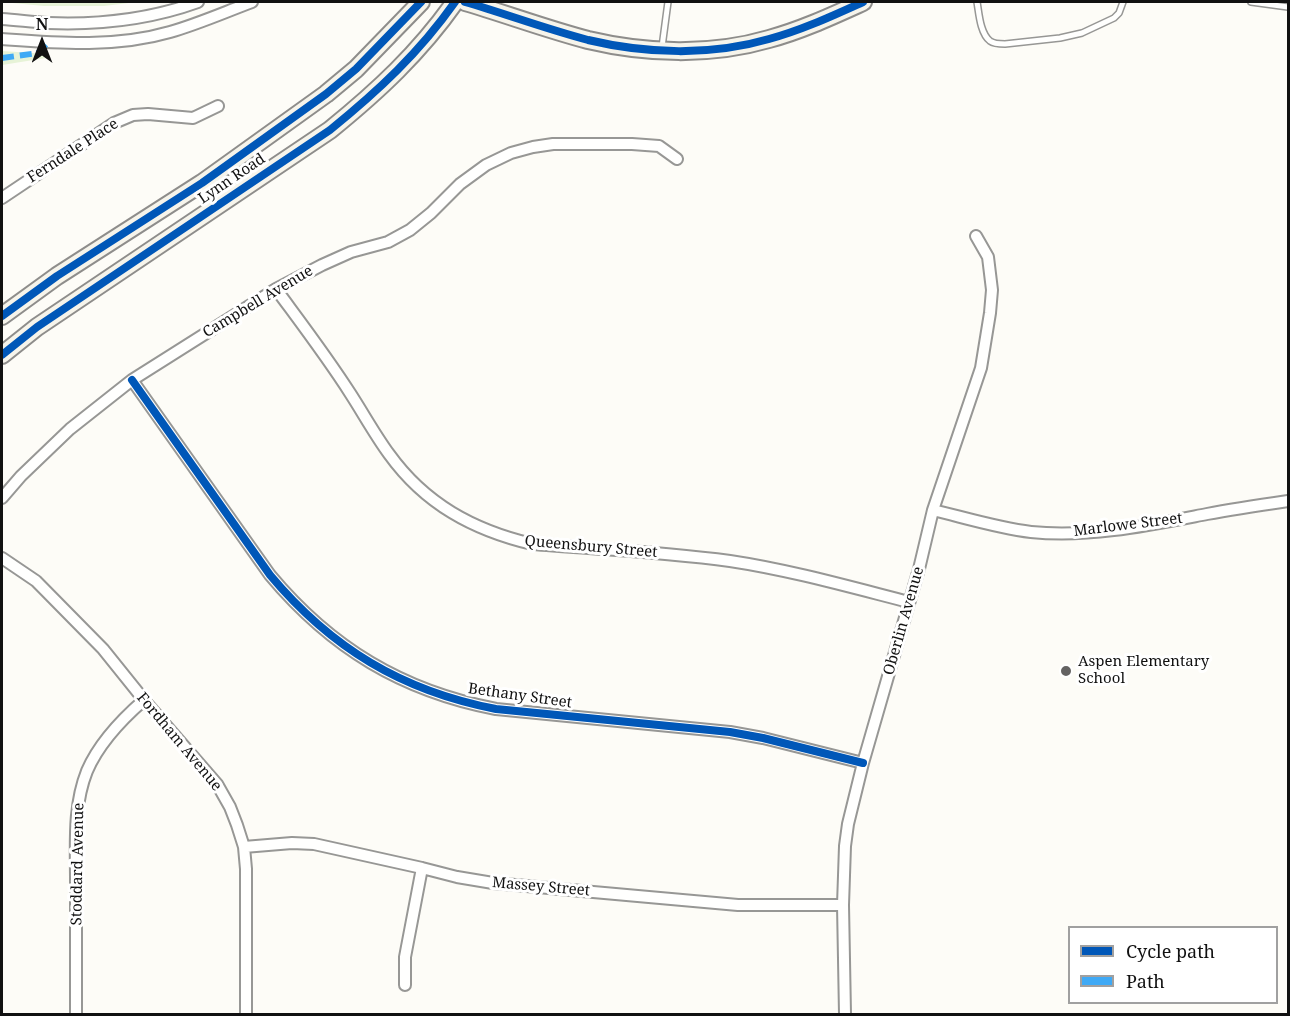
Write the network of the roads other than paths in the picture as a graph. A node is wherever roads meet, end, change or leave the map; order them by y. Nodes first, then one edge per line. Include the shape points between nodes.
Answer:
1 (198, 2) edge
2 (252, 2) edge
3 (421, 2) edge
4 (455, 2) edge
5 (465, 2) edge
6 (668, 2) edge
7 (863, 2) edge
8 (977, 2) edge
9 (1124, 2) edge
10 (1251, 2) edge
11 (1288, 7) edge
12 (2, 19) edge
13 (2, 39) edge
14 (661, 51) junction
15 (218, 106) dead end
16 (677, 159) dead end
17 (2, 197) edge
18 (976, 236) dead end
19 (276, 289) junction
20 (2, 316) edge
21 (2, 355) edge
22 (132, 380) junction
23 (2, 498) edge
24 (1288, 501) edge
25 (933, 510) junction
26 (2, 558) edge
27 (909, 602) junction
28 (144, 700) junction
29 (863, 763) junction
30 (244, 847) junction
31 (422, 868) junction
32 (843, 905) junction
33 (405, 986) dead end
34 (76, 1014) edge
35 (246, 1014) edge
36 (845, 1014) edge

1 - 12 street via 102,22
2 - 13 street via 207,20 129,40 54,43
3 - 20 main road, Lynn Road via 326,94 202,183
4 - 21 main road, Lynn Road via 407,61 330,130 52,317
5 - 14 main road via 589,40
6 - 14 lane
7 - 14 main road via 797,30 748,44 711,50
8 - 9 lane via 986,36 996,44 1082,33 1114,18
10 - 11 lane
15 - 17 street, Ferndale Place via 193,118 148,114 114,123
16 - 19 street, Campbell Avenue via 659,146 632,144 553,144 511,153 460,184 410,230 387,242 351,252
18 - 25 street, Oberlin Avenue via 988,257 992,290 986,343 981,369
19 - 22 street, Campbell Avenue
19 - 27 street, Queensbury Street via 405,474 419,489 479,527 532,544 700,557 786,571
22 - 23 street, Campbell Avenue via 70,429
22 - 29 street, Bethany Street via 270,575 330,635 382,670 432,692 496,710 730,732
24 - 25 street, Marlowe Street via 1148,525 1063,532 993,526
25 - 27 street, Oberlin Avenue
26 - 28 street, Fordham Avenue via 50,594 103,649
27 - 29 street, Oberlin Avenue
28 - 30 street, Fordham Avenue via 217,784
28 - 34 street, Stoddard Avenue via 100,747 78,801
29 - 32 street, Oberlin Avenue via 848,824
30 - 31 street, Massey Street via 314,844
30 - 35 street, Fordham Avenue
31 - 32 street, Massey Street via 493,883 738,905
31 - 33 street via 405,957
32 - 36 street, Oberlin Avenue

